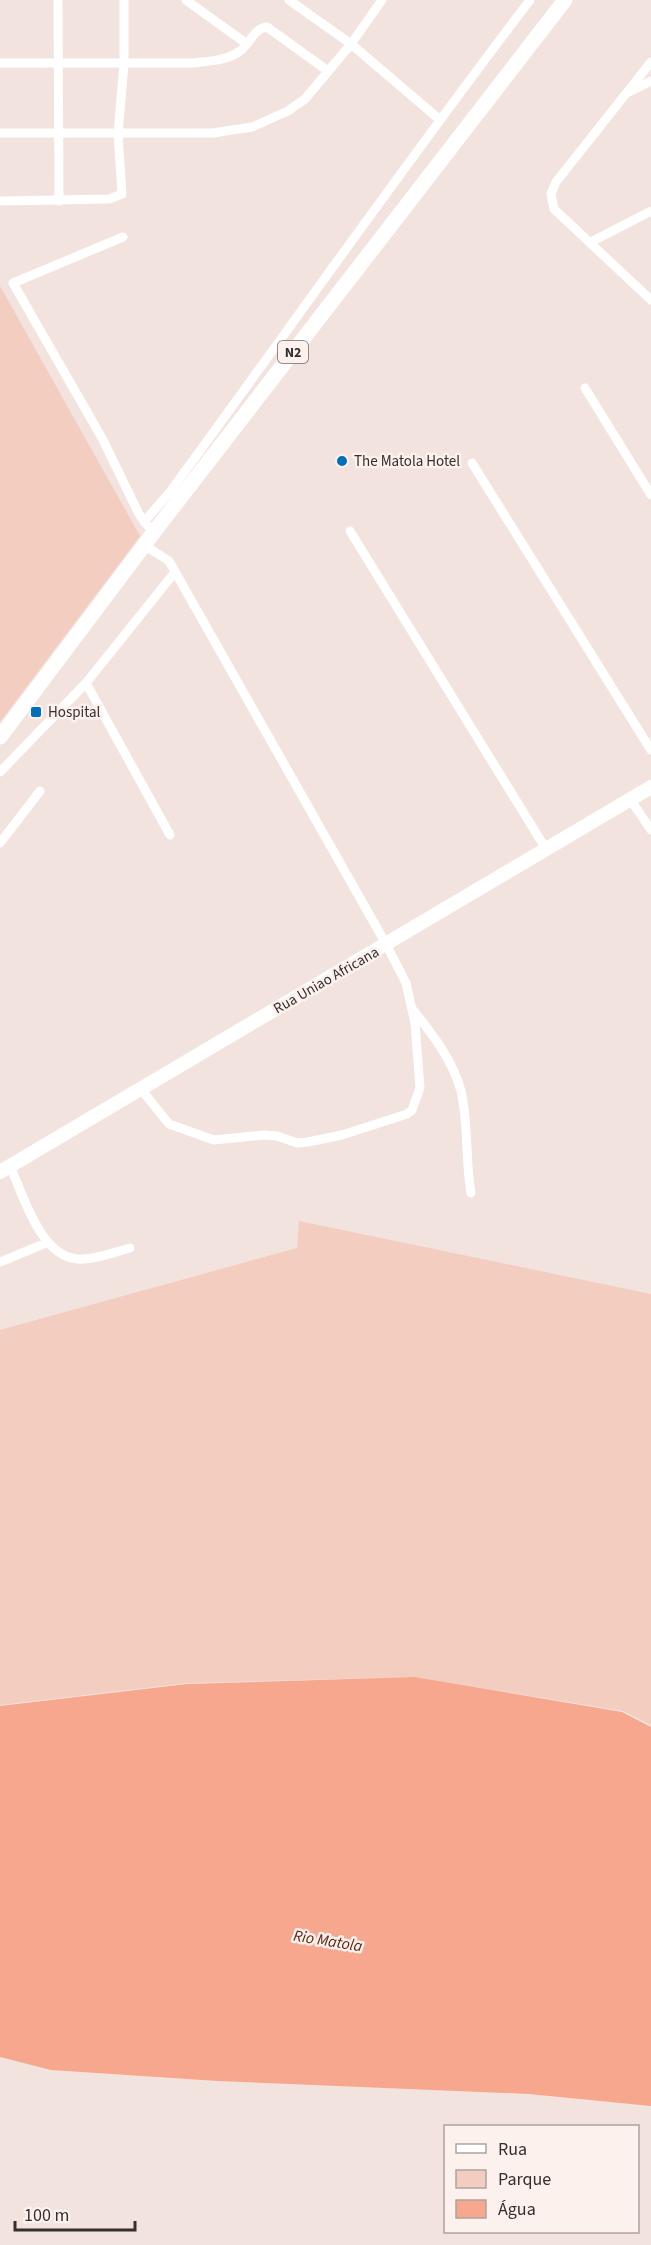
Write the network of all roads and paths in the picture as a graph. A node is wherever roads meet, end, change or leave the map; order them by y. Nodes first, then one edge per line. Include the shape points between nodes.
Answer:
1 (58, 0) edge
2 (124, 0) edge
3 (186, 0) edge
4 (382, 0) edge
5 (530, 0) edge
6 (565, 0) edge
7 (293, 1) edge
8 (247, 44) junction
9 (351, 44) junction
10 (58, 62) junction
11 (651, 62) edge
12 (0, 63) edge
13 (124, 64) junction
14 (328, 71) junction
15 (651, 81) edge
16 (627, 93) junction
17 (439, 119) junction
18 (0, 133) edge
19 (58, 133) junction
20 (118, 134) junction
21 (0, 201) edge
22 (58, 201) junction
23 (651, 211) edge
24 (123, 237) dead end
25 (591, 242) junction
26 (651, 300) edge
27 (585, 388) dead end
28 (472, 463) dead end
29 (651, 495) edge
30 (149, 527) junction
31 (350, 531) dead end
32 (144, 545) junction
33 (175, 572) junction
34 (86, 682) junction
35 (6, 725) edge
36 (0, 737) edge
37 (651, 750) edge
38 (0, 772) edge
39 (651, 787) edge
40 (40, 791) dead end
41 (630, 800) junction
42 (651, 830) edge
43 (170, 835) dead end
44 (0, 843) edge
45 (546, 849) junction
46 (386, 944) junction
47 (413, 1009) junction
48 (140, 1088) junction
49 (5, 1169) edge
50 (471, 1193) dead end
51 (46, 1243) junction
52 (130, 1248) dead end
53 (0, 1262) edge

1 - 10 street
2 - 13 street
3 - 8 street
4 - 9 street
5 - 17 street
6 - 30 main road, N2
7 - 9 street
8 - 13 street via 222,59
8 - 14 street via 258,29 267,27
9 - 14 street
9 - 17 street
10 - 12 street
10 - 13 street
10 - 19 street
11 - 16 street
13 - 20 street
14 - 20 street via 305,99 252,128 213,133
15 - 16 street
16 - 25 street via 552,188 554,209
17 - 30 street via 170,492
18 - 19 street
19 - 20 street
19 - 22 street
20 - 22 street via 122,194 109,199
21 - 22 street
23 - 25 street
24 - 30 street via 14,283
25 - 26 street
27 - 29 street
28 - 37 street
30 - 32 main road, N2
31 - 45 street
32 - 33 street via 168,561
32 - 35 main road, N2
33 - 34 street
33 - 46 street
34 - 38 street
34 - 43 street
35 - 36 main road, N2
39 - 41 main road, Rua Uniao Africana
40 - 44 street
41 - 42 street
41 - 45 main road, Rua Uniao Africana
45 - 46 main road, Rua Uniao Africana
46 - 47 street via 406,983
46 - 48 main road, Rua Uniao Africana
47 - 48 street via 420,1088 412,1110 342,1135 297,1143 277,1136 225,1140 202,1137 169,1124
47 - 50 street via 438,1043 457,1079 464,1109
48 - 49 main road, Rua Uniao Africana
49 - 51 street
51 - 52 street via 83,1260
51 - 53 street

